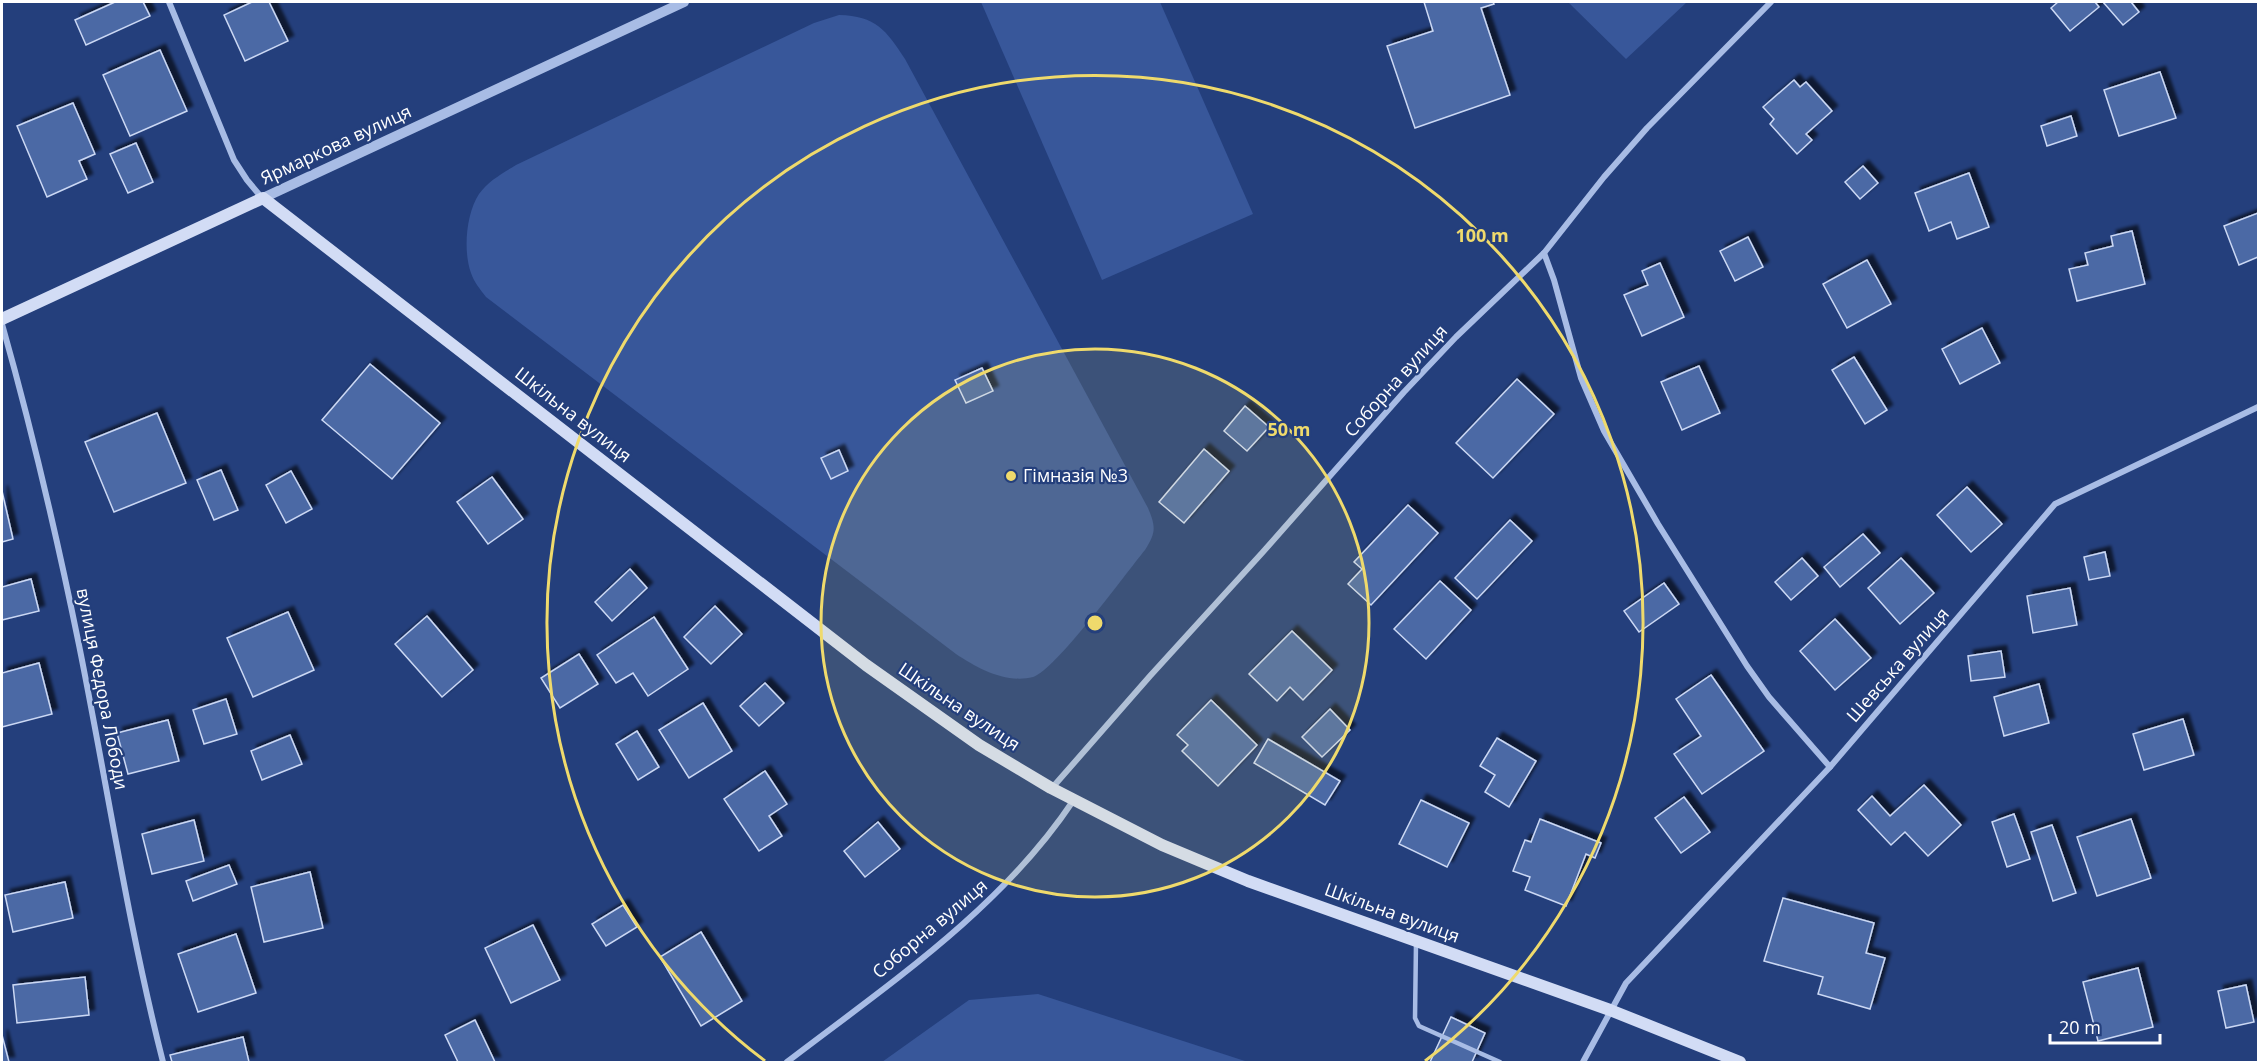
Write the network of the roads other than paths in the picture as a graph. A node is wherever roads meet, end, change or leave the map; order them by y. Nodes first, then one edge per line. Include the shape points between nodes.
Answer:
1 (169, 2) edge
2 (684, 2) edge
3 (1771, 2) edge
4 (263, 198) junction
5 (1544, 253) junction
6 (2, 319) edge
7 (2, 324) edge
8 (2259, 407) edge
9 (1830, 766) junction
10 (1051, 788) junction
11 (1073, 801) junction
12 (1416, 941) junction
13 (1610, 1010) junction
14 (163, 1062) edge
15 (787, 1062) edge
16 (1500, 1062) edge
17 (1583, 1062) edge
18 (1740, 1062) edge

1 - 4 street via 234,160
2 - 4 street, Ярмаркова вулиця
3 - 5 street, Соборна вулиця via 1647,128
4 - 6 main road, Ярмаркова вулиця
4 - 10 main road, Шкільна вулиця via 866,665 979,746
5 - 9 street via 1581,378 1604,431 1742,658 1769,697
5 - 10 street, Соборна вулиця via 1404,392
7 - 14 street, вулиця Федора Лободи via 52,516
8 - 9 street, Шевська вулиця via 2055,504
9 - 13 street, Шевська вулиця via 1626,982
10 - 11 main road, Шкільна вулиця
11 - 12 main road, Шкільна вулиця via 1162,845 1248,881
11 - 15 street, Соборна вулиця via 1053,832 1000,889 948,936
12 - 13 main road, Шкільна вулиця
12 - 16 lane via 1415,1018 1419,1026
13 - 17 street, Шевська вулиця
13 - 18 main road, Шкільна вулиця

